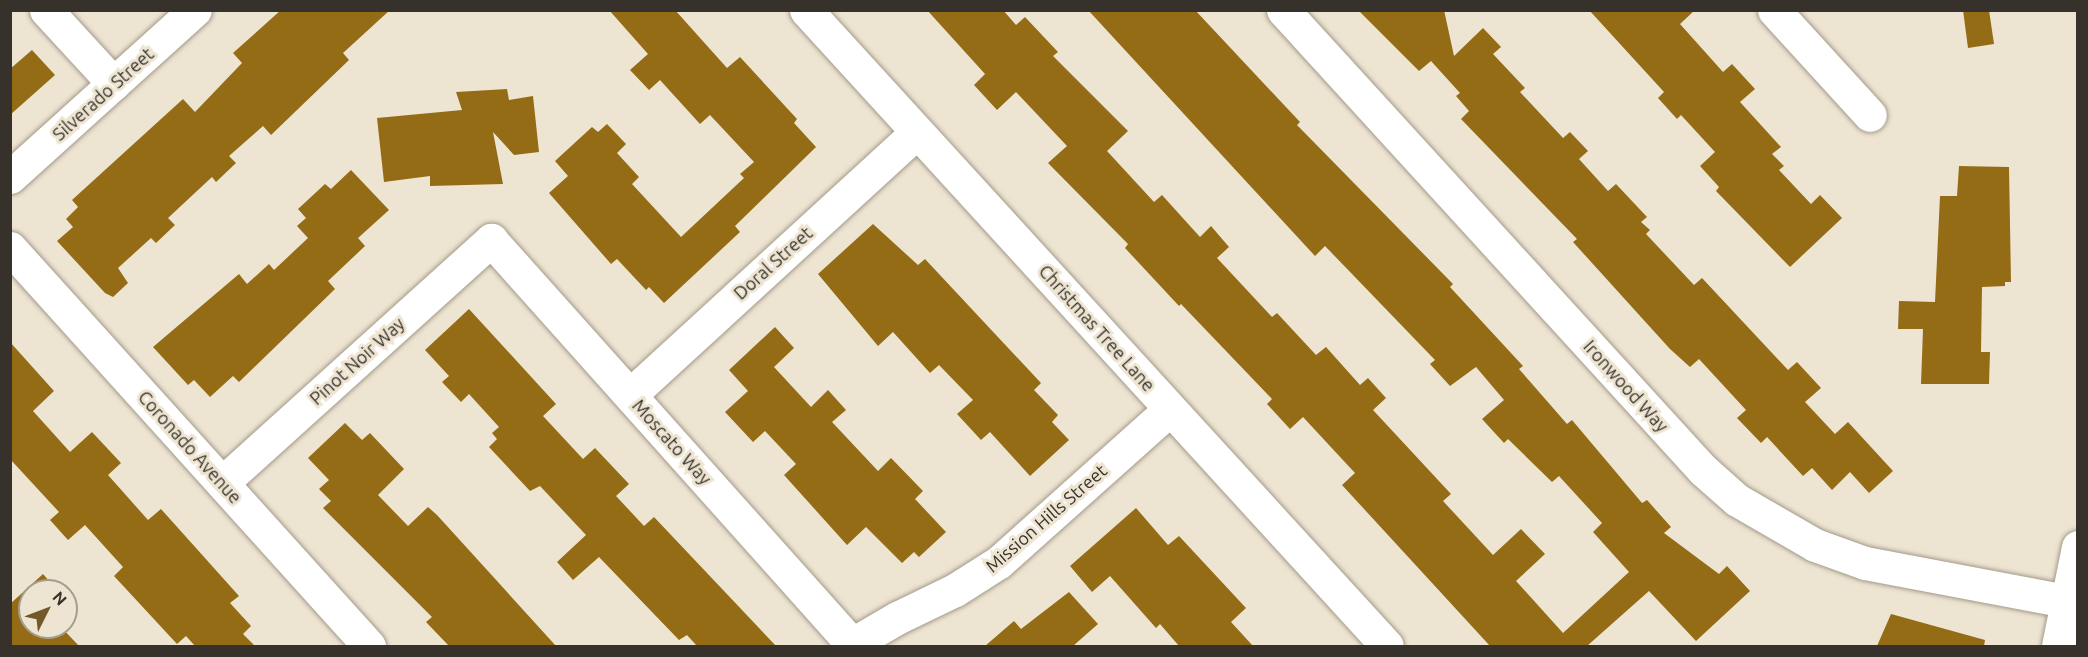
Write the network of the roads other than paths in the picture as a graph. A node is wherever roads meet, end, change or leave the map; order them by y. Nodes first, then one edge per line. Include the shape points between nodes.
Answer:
1 (46, 10) edge
2 (195, 10) edge
3 (806, 10) edge
4 (1283, 10) edge
5 (1774, 10) edge
6 (114, 84) junction
7 (1870, 116) dead end
8 (917, 132) junction
9 (10, 177) edge
10 (492, 240) joint
11 (10, 248) edge
12 (630, 395) junction
13 (1170, 408) junction
14 (222, 483) junction
15 (2078, 547) edge
16 (2067, 601) junction
17 (851, 645) edge
18 (369, 646) edge
19 (1387, 646) edge
20 (2058, 646) edge

1 - 6 street
2 - 6 street, Silverado Street
3 - 8 street, Christmas Tree Lane
4 - 16 street, Ironwood Way via 1703,470 1737,500 1815,545 1865,563
5 - 7 street
6 - 9 street, Silverado Street
8 - 12 street, Doral Street
8 - 13 street, Christmas Tree Lane
10 - 12 street, Moscato Way
10 - 14 street, Pinot Noir Way
11 - 14 street, Coronado Avenue
12 - 17 street, Moscato Way
13 - 17 street, Mission Hills Street via 999,562 955,591
13 - 19 street, Christmas Tree Lane
14 - 18 street, Coronado Avenue
15 - 16 street
16 - 20 street

